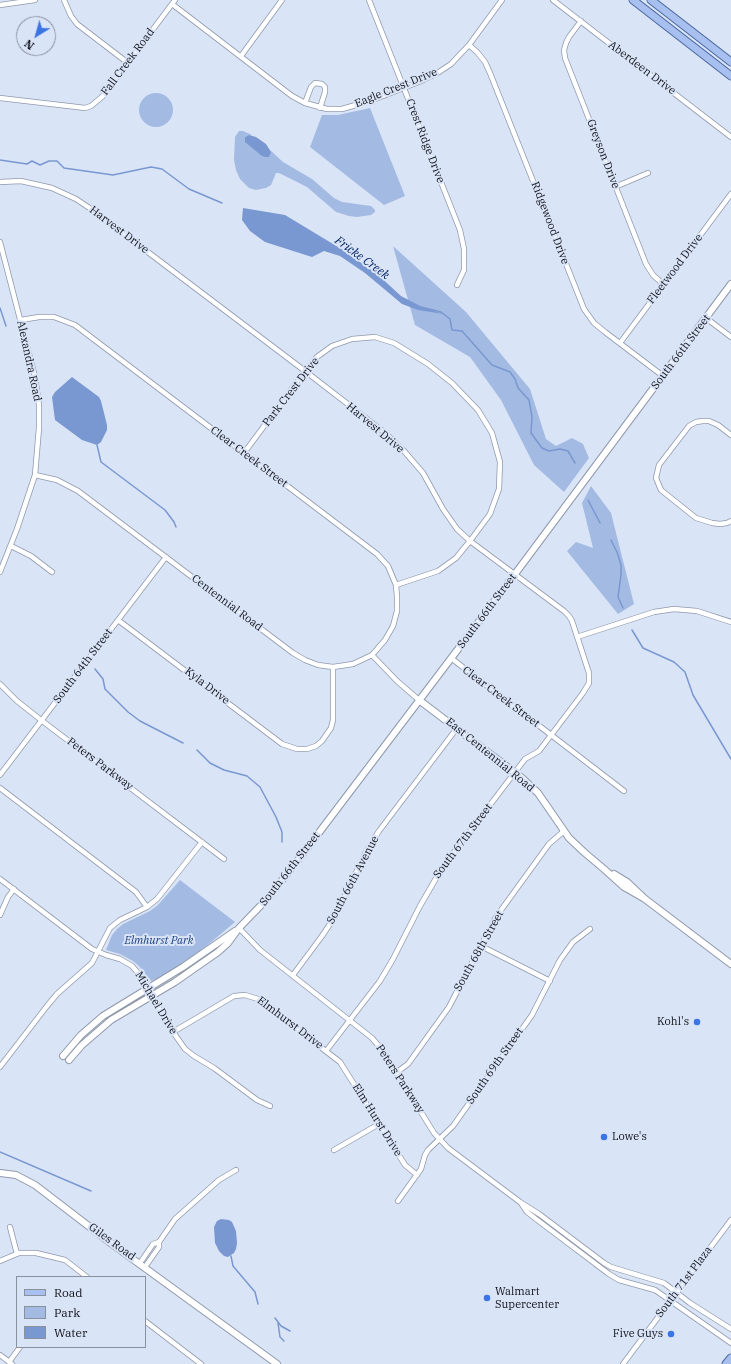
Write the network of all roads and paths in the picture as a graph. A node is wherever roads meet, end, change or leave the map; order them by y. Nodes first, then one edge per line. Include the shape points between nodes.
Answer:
1 (35, 0) edge
2 (64, 0) edge
3 (282, 0) edge
4 (369, 0) edge
5 (502, 0) edge
6 (553, 0) edge
7 (633, 0) edge
8 (651, 0) edge
9 (174, 2) edge
10 (0, 5) edge
11 (581, 21) junction
12 (469, 45) junction
13 (241, 56) junction
14 (731, 62) edge
15 (128, 63) junction
16 (731, 76) edge
17 (404, 88) junction
18 (0, 98) edge
19 (305, 103) junction
20 (320, 108) junction
21 (731, 137) edge
22 (648, 173) dead end
23 (0, 182) edge
24 (615, 187) junction
25 (731, 194) edge
26 (0, 242) edge
27 (663, 284) junction
28 (457, 285) dead end
29 (730, 285) edge
30 (706, 318) junction
31 (21, 320) junction
32 (731, 337) edge
33 (620, 343) junction
34 (305, 372) junction
35 (663, 376) junction
36 (731, 435) edge
37 (244, 453) junction
38 (35, 475) junction
39 (731, 521) edge
40 (470, 541) junction
41 (11, 546) junction
42 (166, 557) junction
43 (0, 572) edge
44 (52, 572) dead end
45 (515, 574) junction
46 (396, 585) junction
47 (118, 620) junction
48 (731, 622) edge
49 (577, 637) junction
50 (372, 655) junction
51 (451, 658) junction
52 (333, 667) junction
53 (0, 684) edge
54 (419, 700) junction
55 (41, 720) junction
56 (457, 728) junction
57 (551, 735) junction
58 (515, 772) junction
59 (0, 775) edge
60 (0, 788) edge
61 (624, 791) dead end
62 (564, 831) junction
63 (202, 842) junction
64 (224, 859) dead end
65 (0, 879) edge
66 (14, 889) junction
67 (147, 907) junction
68 (0, 915) edge
69 (239, 928) junction
70 (590, 929) dead end
71 (481, 946) junction
72 (98, 952) junction
73 (731, 964) edge
74 (293, 975) junction
75 (550, 980) junction
76 (148, 989) junction
77 (152, 995) junction
78 (350, 1020) junction
79 (173, 1032) junction
80 (326, 1051) junction
81 (63, 1056) dead end
82 (69, 1060) dead end
83 (340, 1062) joint
84 (0, 1067) edge
85 (397, 1072) junction
86 (270, 1106) dead end
87 (379, 1124) junction
88 (439, 1139) junction
89 (334, 1150) dead end
90 (236, 1170) dead end
91 (0, 1173) edge
92 (417, 1175) junction
93 (398, 1201) dead end
94 (520, 1202) junction
95 (731, 1220) edge
96 (10, 1227) dead end
97 (17, 1254) junction
98 (0, 1261) edge
99 (142, 1265) junction
100 (86, 1276) edge
101 (677, 1292) junction
102 (670, 1300) junction
103 (146, 1322) edge
104 (731, 1330) edge
105 (731, 1343) edge
106 (19, 1348) edge
107 (0, 1355) edge
108 (731, 1358) edge
109 (11, 1363) edge
110 (201, 1364) edge
111 (277, 1364) edge
112 (623, 1364) edge
113 (726, 1364) edge

1 - 10 street
2 - 15 street via 77,24
3 - 13 street
4 - 17 street, Crest Ridge Drive
5 - 12 street, Eagle Crest Drive
6 - 11 street, Aberdeen Drive
7 - 16 main road
8 - 14 main road
9 - 13 street, Eagle Crest Drive
9 - 15 street, Fall Creek Road
11 - 21 street, Aberdeen Drive
11 - 24 street, Greyson Drive via 569,36 564,50 565,58
12 - 17 street, Eagle Crest Drive via 451,64 439,72
12 - 33 street, Ridgewood Drive via 485,62 490,73 584,309 594,323
13 - 19 street, Eagle Crest Drive via 292,96
15 - 18 street, Fall Creek Road via 103,96 85,108
17 - 20 street, Eagle Crest Drive via 356,106 342,109
17 - 28 street, Crest Ridge Drive via 460,230 464,249 464,270
19 - 20 street, Eagle Crest Drive
19 - 20 street via 311,87 315,83 322,84 325,92
22 - 24 street
23 - 34 street, Harvest Drive via 21,181 52,188 76,199
24 - 27 street, Greyson Drive via 646,264
25 - 27 street, Fleetwood Drive
26 - 31 street, Alexandra Road
27 - 33 street, Fleetwood Drive
29 - 30 street, South 66th Street
30 - 32 street
30 - 35 street, South 66th Street
31 - 37 street, Clear Creek Street via 54,317 75,325
31 - 38 street, Alexandra Road via 39,405 39,441
33 - 35 street, Ridgewood Drive
34 - 37 street, Park Crest Drive
34 - 40 street, Harvest Drive via 384,432 404,451 423,473 457,529
34 - 40 street, Park Crest Drive via 317,357 332,346 352,339 375,337 394,343 428,364 452,383 478,410 492,433 500,462 499,489 490,514
35 - 45 street, South 66th Street
36 - 39 street via 709,421 696,422 689,426 657,471 657,483 661,490 696,518 720,524
37 - 46 street, Clear Creek Street via 377,554 388,566
38 - 41 street, Alexandra Road
38 - 42 street, Centennial Road via 58,480 78,491
40 - 45 street, Harvest Drive
40 - 46 street, Park Crest Drive via 456,558 438,571
41 - 43 street, Alexandra Road
41 - 44 street via 31,556
42 - 47 street, South 64th Street
42 - 52 street, Centennial Road via 299,657 312,663
45 - 49 street, Harvest Drive via 569,616
45 - 51 street, South 66th Street
46 - 50 street, Clear Creek Street via 397,611 393,626
47 - 52 street, Kyla Drive via 282,744 298,749 316,746 331,728 334,720
47 - 55 street, South 64th Street
48 - 49 street via 697,611 674,609 654,612
49 - 57 street, South 67th Street via 589,673 589,683
50 - 52 street, Centennial Road via 353,664
50 - 54 street
51 - 54 street, South 66th Street
51 - 57 street, Clear Creek Street
53 - 55 street, Peters Parkway
54 - 56 street, East Centennial Road
54 - 69 street, South 66th Street via 292,868
55 - 59 street, South 64th Street
55 - 63 street, Peters Parkway
56 - 58 street, East Centennial Road
56 - 74 street, South 66th Avenue via 379,831 334,918
57 - 58 street, South 67th Street via 540,751 525,759
57 - 61 street, Clear Creek Street
58 - 62 street, East Centennial Road via 538,793
58 - 78 street, South 67th Street via 439,872 394,959
60 - 67 street via 136,892
62 - 71 street, South 68th Street via 549,844 496,917
62 - 73 street, East Centennial Road via 584,854 624,887 645,899
63 - 64 street, Peters Parkway
63 - 67 street via 161,895
65 - 66 street, Michael Drive
66 - 68 street
66 - 72 street, Michael Drive
67 - 72 street via 115,923
69 - 74 street, Peters Parkway via 260,950
69 - 76 street, South 66th Street
69 - 77 street, South 66th Street via 218,952
70 - 75 street, South 69th Street via 573,942
71 - 75 street
71 - 85 street, South 68th Street via 448,1007 408,1064
72 - 76 street, Michael Drive via 132,966
72 - 84 street via 92,963 47,1006
74 - 78 street, Peters Parkway
75 - 88 street, South 69th Street via 532,1015 453,1126
76 - 77 street, Michael Drive
76 - 81 street, South 66th Street via 103,1016 81,1035
77 - 79 street, Michael Drive
77 - 82 street, South 66th Street via 102,1027
78 - 80 street, South 67th Street
78 - 85 street, Peters Parkway via 383,1050
79 - 80 street, Elmhurst Drive via 230,998 245,995 258,999
79 - 86 street, Michael Drive via 194,1056 257,1100
80 - 83 street, Elmhurst Drive
83 - 87 street, Elm Hurst Drive
85 - 88 street, Peters Parkway
87 - 89 street
87 - 92 street, Elm Hurst Drive via 405,1165
88 - 92 street, South 69th Street via 426,1152
88 - 94 street, Peters Parkway
90 - 99 street via 219,1180 175,1219 159,1242 159,1247
91 - 99 street, Giles Road via 16,1174 35,1185
92 - 93 street, South 69th Street
94 - 101 street via 604,1263 657,1280
94 - 102 street via 527,1212 609,1274 619,1280 655,1290
95 - 101 street, South 71st Plaza
96 - 97 street
97 - 98 street
97 - 100 street via 36,1253 65,1260
99 - 111 street, Giles Road
101 - 102 street, South 71st Plaza
101 - 104 street
102 - 105 street
102 - 112 street, South 71st Plaza
103 - 110 street
106 - 109 street
107 - 109 street
108 - 113 main road

